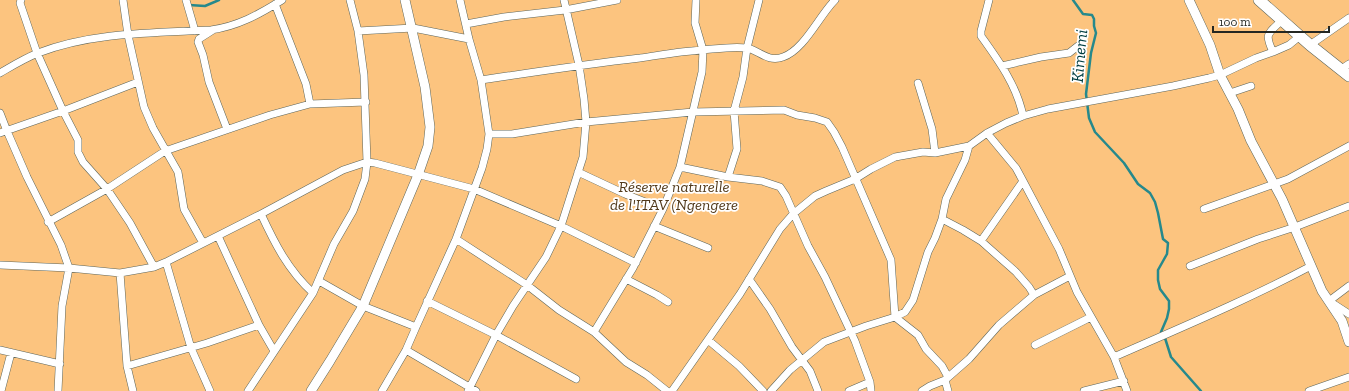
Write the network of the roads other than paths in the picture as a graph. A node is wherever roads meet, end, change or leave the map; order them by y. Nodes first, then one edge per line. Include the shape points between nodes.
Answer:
1 (21, 0) edge
2 (123, 0) edge
3 (186, 0) edge
4 (350, 0) edge
5 (405, 0) edge
6 (460, 0) edge
7 (564, 0) edge
8 (617, 0) edge
9 (696, 0) edge
10 (759, 0) edge
11 (835, 0) edge
12 (989, 0) edge
13 (1189, 0) edge
14 (1259, 0) edge
15 (278, 2) edge
16 (565, 10) junction
17 (1349, 18) edge
18 (1282, 20) junction
19 (466, 24) junction
20 (412, 28) junction
21 (213, 30) junction
22 (196, 31) junction
23 (358, 31) junction
24 (128, 35) junction
25 (1300, 36) junction
26 (469, 39) junction
27 (1310, 45) junction
28 (1078, 46) dead end
29 (747, 48) junction
30 (703, 50) junction
31 (1273, 52) junction
32 (37, 53) junction
33 (579, 65) junction
34 (1002, 66) junction
35 (1346, 70) edge
36 (0, 73) edge
37 (1220, 75) junction
38 (481, 80) junction
39 (138, 82) junction
40 (918, 83) dead end
41 (1251, 86) dead end
42 (1230, 93) junction
43 (366, 102) junction
44 (310, 104) junction
45 (63, 111) junction
46 (693, 112) junction
47 (734, 112) junction
48 (0, 113) edge
49 (1023, 116) junction
50 (586, 122) junction
51 (227, 129) junction
52 (3, 132) edge
53 (987, 133) junction
54 (489, 134) junction
55 (969, 146) junction
56 (1349, 146) edge
57 (166, 151) junction
58 (935, 153) junction
59 (367, 162) junction
60 (680, 167) junction
61 (578, 172) junction
62 (418, 175) junction
63 (728, 177) junction
64 (855, 180) junction
65 (1024, 181) junction
66 (1274, 184) junction
67 (474, 189) junction
68 (107, 190) junction
69 (1349, 206) edge
70 (663, 209) junction
71 (1204, 209) dead end
72 (261, 214) junction
73 (793, 214) junction
74 (942, 219) junction
75 (48, 222) junction
76 (561, 226) junction
77 (654, 226) junction
78 (1295, 227) junction
79 (218, 236) junction
80 (456, 239) junction
81 (982, 241) junction
82 (203, 243) junction
83 (708, 248) dead end
84 (166, 262) junction
85 (636, 263) junction
86 (0, 266) edge
87 (1190, 266) dead end
88 (1311, 266) junction
89 (154, 267) junction
90 (69, 268) junction
91 (120, 273) junction
92 (1070, 276) junction
93 (626, 279) junction
94 (749, 279) junction
95 (319, 281) junction
96 (528, 285) junction
97 (1349, 286) edge
98 (313, 293) junction
99 (1034, 295) junction
100 (427, 301) junction
101 (1329, 301) junction
102 (668, 302) dead end
103 (363, 306) junction
104 (1349, 314) edge
105 (1091, 317) junction
106 (895, 318) junction
107 (260, 325) junction
108 (416, 327) junction
109 (594, 332) junction
110 (850, 333) junction
111 (496, 335) junction
112 (708, 340) junction
113 (1349, 342) edge
114 (1035, 345) dead end
115 (191, 348) junction
116 (0, 350) edge
117 (406, 350) junction
118 (274, 352) junction
119 (11, 353) junction
120 (1114, 357) junction
121 (802, 361) junction
122 (60, 364) junction
123 (127, 366) junction
124 (1349, 377) edge
125 (946, 379) junction
126 (576, 380) dead end
127 (1124, 381) junction
128 (870, 382) junction
129 (472, 390) edge
130 (1, 391) edge
131 (58, 391) edge
132 (133, 391) edge
133 (210, 391) edge
134 (248, 391) edge
135 (311, 391) edge
136 (382, 391) edge
137 (668, 391) edge
138 (672, 391) edge
139 (763, 391) edge
140 (771, 391) edge
141 (818, 391) edge
142 (849, 391) edge
143 (871, 391) edge
144 (922, 391) edge
145 (948, 391) edge
146 (1084, 391) edge
147 (1127, 391) edge
148 (1309, 391) edge

1 - 32 street
2 - 24 street
3 - 22 street
4 - 23 street
5 - 20 street
6 - 19 street
7 - 16 street
8 - 16 street
9 - 30 street via 695,23
10 - 29 street
11 - 29 street via 801,45 783,57 763,56
12 - 34 street via 981,36
13 - 37 street
14 - 18 main road
15 - 21 street via 245,21
15 - 44 street via 306,84
16 - 19 street
16 - 33 street
17 - 27 street
18 - 25 main road
18 - 31 street via 1269,33 1268,42
19 - 26 street
20 - 23 street
20 - 26 street
20 - 62 street via 425,87 430,127 428,146
21 - 22 street
21 - 51 street via 198,42 209,82
22 - 24 street
23 - 43 street
24 - 32 street via 95,38
24 - 39 street
25 - 27 main road
25 - 31 street via 1289,45
26 - 38 street
27 - 35 main road
28 - 34 street via 1069,53
29 - 30 street
29 - 47 street
30 - 33 street
30 - 46 street via 702,72
31 - 37 street
32 - 36 street
32 - 45 street
33 - 38 street
33 - 50 street
34 - 49 street via 1020,102
37 - 42 street
37 - 49 street
38 - 54 street
39 - 45 street
39 - 57 street via 144,107
40 - 58 street via 932,129
41 - 42 street
42 - 66 street
43 - 44 street
43 - 59 street
44 - 51 street
45 - 52 street
45 - 68 street via 78,140 78,152 83,162
46 - 47 street
46 - 50 street
46 - 60 street
47 - 63 street via 737,149
47 - 64 street via 784,110 827,122 842,147
48 - 52 street
49 - 53 street
50 - 54 street via 512,134
50 - 61 street
51 - 57 street
52 - 75 street
53 - 55 street
53 - 65 street
54 - 67 street via 482,168
55 - 58 street
55 - 74 street via 966,160 946,199
56 - 66 street
57 - 68 street
57 - 82 street via 178,172 184,209
58 - 64 street via 923,152 895,158
59 - 62 street
59 - 72 street via 343,170
59 - 95 street via 365,179 353,211 334,244
60 - 63 street
60 - 70 street
61 - 70 street
61 - 76 street
62 - 67 street
62 - 103 street
63 - 73 street via 762,181 780,187
64 - 73 street via 815,196
64 - 106 street via 891,260
65 - 81 street
65 - 92 street
66 - 71 street
66 - 78 street
67 - 76 street
67 - 80 street
68 - 75 street
68 - 89 street via 130,223
69 - 78 street
70 - 77 street
72 - 79 street
72 - 98 street via 286,262
73 - 94 street via 780,229
73 - 110 street
74 - 81 street
74 - 106 street via 928,252 913,300 905,312
75 - 90 street via 61,245
76 - 85 street
76 - 96 street via 546,257
77 - 83 street
77 - 85 street
78 - 87 street
78 - 88 street
79 - 82 street
79 - 107 street
80 - 96 street
80 - 100 street
81 - 99 street via 1016,272
82 - 84 street
84 - 89 street
84 - 115 street
85 - 93 street
86 - 90 street
88 - 101 street
88 - 120 street
89 - 91 street
90 - 91 street
90 - 122 street via 62,306
91 - 123 street
92 - 99 street
92 - 105 street
93 - 102 street
93 - 109 street
94 - 112 street
94 - 121 street
95 - 98 street
95 - 103 street
96 - 109 street via 559,310
96 - 111 street
97 - 101 street
98 - 118 street
99 - 125 street via 999,324 969,359
100 - 108 street
100 - 111 street
101 - 104 street
101 - 113 street via 1342,322
103 - 108 street
103 - 135 street
105 - 114 street
105 - 120 street
106 - 110 street
106 - 125 street via 918,335 926,349 942,366
107 - 115 street
107 - 118 street
108 - 117 street
109 - 137 street via 626,362 647,374
110 - 121 street via 824,342
110 - 128 street
111 - 126 street
111 - 129 street
112 - 138 street
112 - 139 street via 739,366
115 - 123 street
115 - 133 street
116 - 119 street
117 - 129 street
117 - 136 street
118 - 134 street
119 - 122 street
119 - 130 street
120 - 127 street
121 - 140 street
121 - 141 street via 810,371
122 - 131 street
123 - 132 street
124 - 148 street
125 - 144 street
125 - 145 street
127 - 146 street
127 - 147 street
128 - 142 street
128 - 143 street

